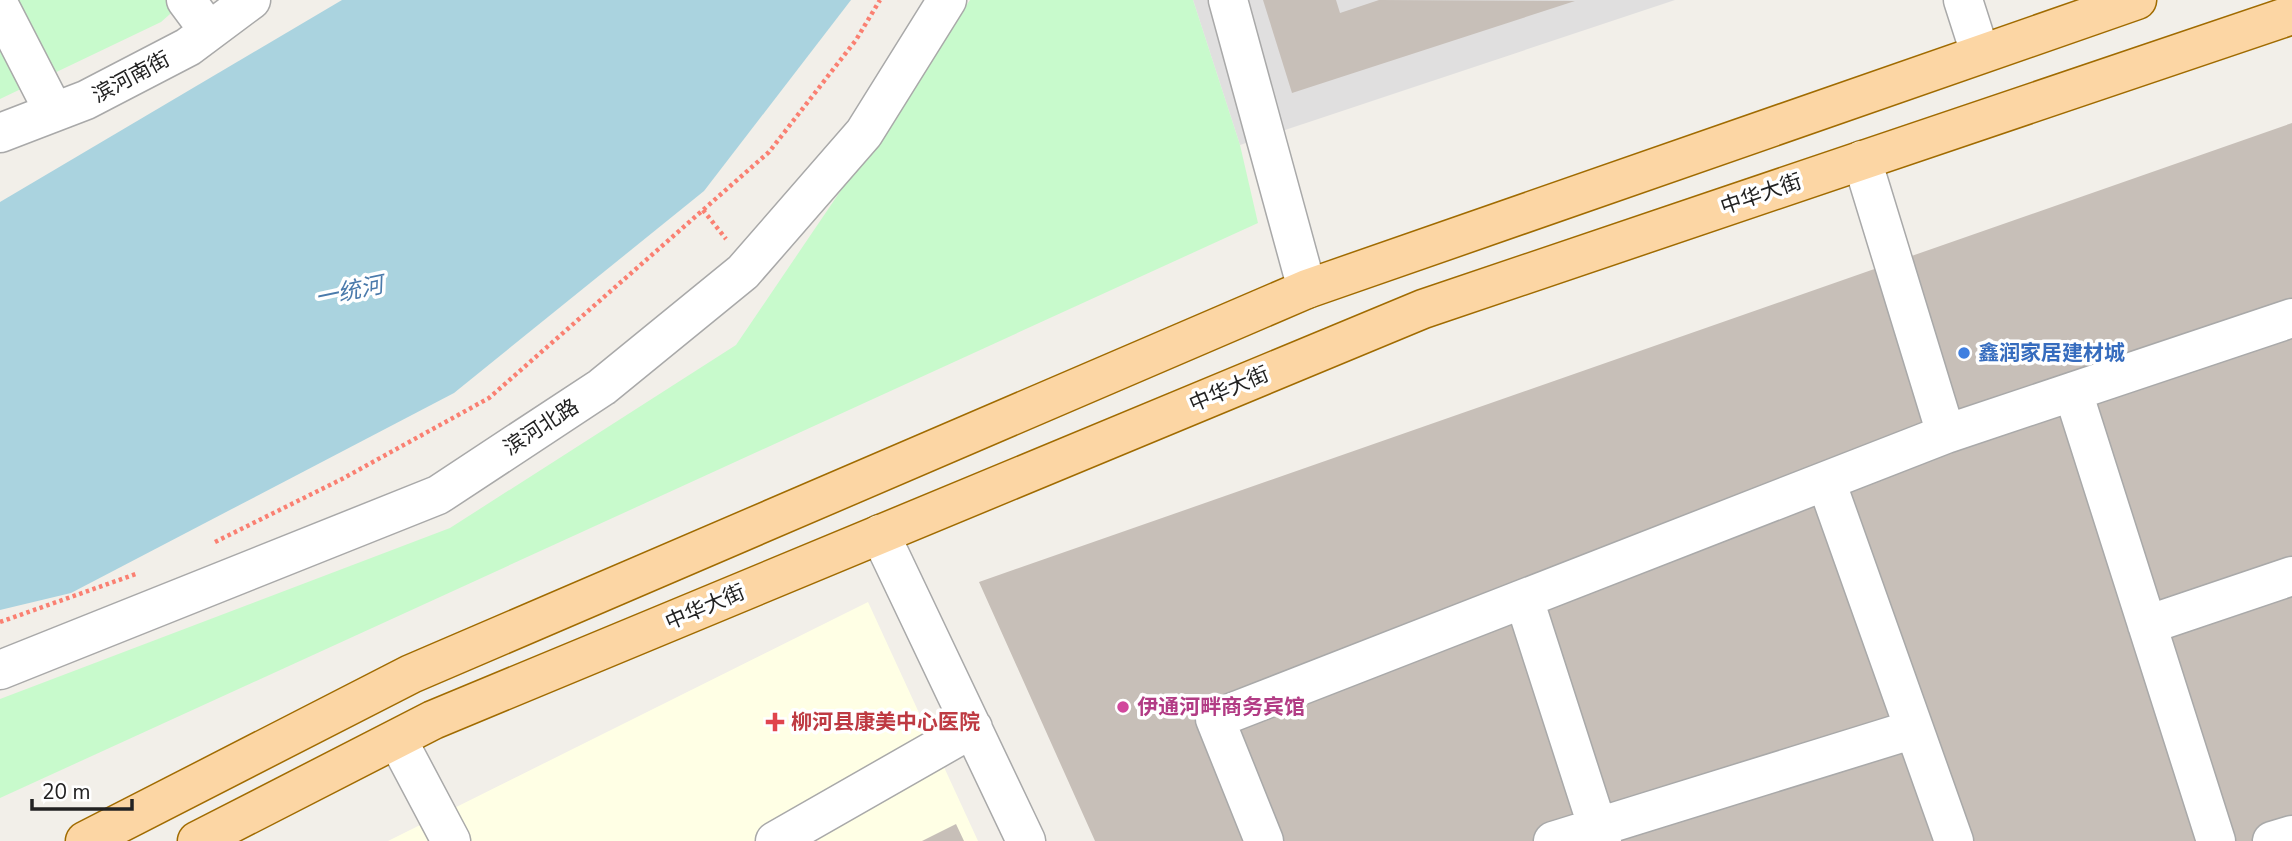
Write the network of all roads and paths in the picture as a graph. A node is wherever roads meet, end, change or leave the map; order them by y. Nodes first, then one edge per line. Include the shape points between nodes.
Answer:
1 (186, 0) edge
2 (251, 0) edge
3 (880, 0) edge
4 (947, 0) edge
5 (1228, 0) edge
6 (1963, 0) edge
7 (2137, 0) edge
8 (0, 7) edge
9 (2292, 15) edge
10 (209, 31) junction
11 (1980, 53) junction
12 (54, 113) junction
13 (0, 133) edge
14 (1862, 160) junction
15 (703, 210) junction
16 (731, 245) dead end
17 (1307, 289) junction
18 (2292, 318) edge
19 (2073, 392) junction
20 (1946, 434) junction
21 (1826, 481) junction
22 (880, 534) junction
23 (205, 547) dead end
24 (141, 572) dead end
25 (2292, 576) edge
26 (1524, 599) junction
27 (0, 622) edge
28 (2147, 625) junction
29 (0, 670) edge
30 (973, 728) junction
31 (1914, 729) junction
32 (397, 738) junction
33 (1600, 834) edge
34 (2292, 835) edge
35 (85, 841) edge
36 (197, 841) edge
37 (451, 841) edge
38 (775, 841) edge
39 (1026, 841) edge
40 (1264, 841) edge
41 (1553, 841) edge
42 (1955, 841) edge
43 (2216, 841) edge
44 (2272, 841) edge

1 - 10 street
2 - 10 street, 滨河南街
3 - 15 path via 856,40 769,152
4 - 29 street, 滨河北路 via 864,133 743,272 602,387 438,495
5 - 17 street
6 - 11 street
7 - 11 main road
8 - 12 street
9 - 14 main road, 中华大街
10 - 12 street, 滨河南街 via 154,65
11 - 17 main road
12 - 13 street, 滨河南街
14 - 20 street
14 - 22 main road, 中华大街 via 1423,309
15 - 16 path
15 - 23 path via 489,398
17 - 35 main road via 411,674
18 - 19 street
19 - 20 street
19 - 28 street
20 - 21 street
21 - 26 street
21 - 31 street
22 - 30 street
22 - 32 main road, 中华大街
24 - 27 path
25 - 28 street
26 - 33 street
26 - 40 street via 1215,719
28 - 43 street
30 - 38 street
30 - 39 street
31 - 33 street
31 - 42 street
32 - 36 main road, 中华大街
32 - 37 street
33 - 41 street
34 - 44 street

